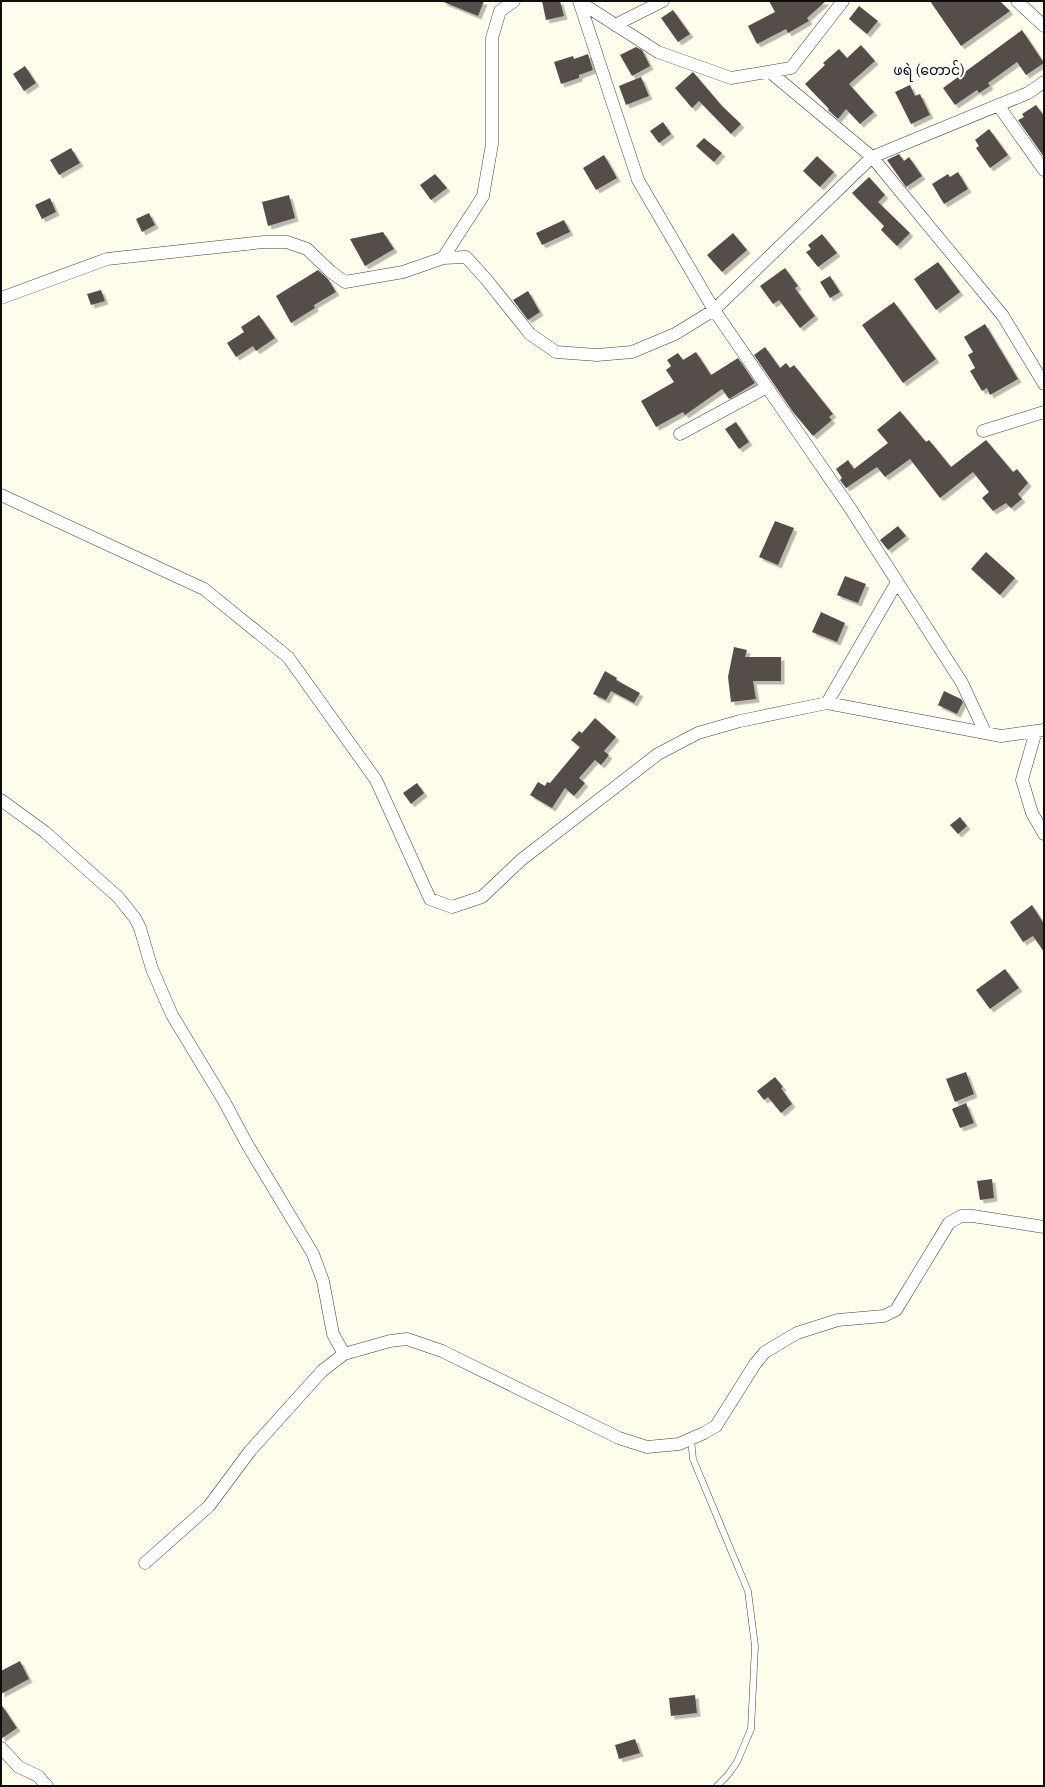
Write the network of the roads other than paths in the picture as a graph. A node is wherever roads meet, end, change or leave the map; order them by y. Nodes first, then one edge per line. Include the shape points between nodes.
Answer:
1 (514, 1) edge
2 (579, 1) edge
3 (583, 1) edge
4 (663, 1) edge
5 (843, 1) edge
6 (1025, 4) edge
7 (643, 6) edge
8 (615, 25) junction
9 (1044, 26) edge
10 (770, 72) junction
11 (1044, 82) edge
12 (998, 105) junction
13 (872, 157) junction
14 (1044, 170) edge
15 (443, 258) junction
16 (1, 298) edge
17 (714, 310) junction
18 (1044, 384) edge
19 (767, 387) junction
20 (1044, 412) edge
21 (983, 432) dead end
22 (680, 434) dead end
23 (1, 495) edge
24 (897, 582) junction
25 (827, 703) junction
26 (1040, 731) edge
27 (985, 732) junction
28 (1, 800) edge
29 (1044, 834) edge
30 (1044, 1227) edge
31 (344, 1354) junction
32 (692, 1439) junction
33 (145, 1563) dead end
34 (1, 1748) edge
35 (47, 1786) edge
36 (717, 1786) edge

1 - 15 street via 500,11 492,38 492,144 484,196
2 - 17 street via 638,180
3 - 8 street via 586,6
4 - 7 street
5 - 10 street via 791,68
6 - 9 street
7 - 8 street
8 - 10 street via 658,52 731,78
10 - 13 street
11 - 12 street via 1028,93
12 - 13 street
12 - 14 street
13 - 17 street
13 - 18 street via 1003,316
15 - 16 street via 402,272 345,282 307,249 287,242 264,242 107,259
15 - 17 street via 466,257 530,334 556,352 597,355 632,352 674,334
17 - 19 street
19 - 22 street
19 - 24 street
20 - 21 street
23 - 25 street via 204,588 288,657 376,780 430,899 452,907 482,897 521,860 658,754 698,733 740,721
24 - 25 street
24 - 27 street via 962,683
25 - 27 street
26 - 27 street via 1001,736
26 - 29 street via 1022,780 1032,812
28 - 31 street via 45,832 118,897 135,918 152,970 172,1015 313,1254 323,1281 333,1334
30 - 32 street via 961,1216 949,1224 896,1310 884,1316 838,1320 797,1333 765,1352 716,1426
31 - 32 street via 390,1340 407,1339 442,1351 619,1438 647,1447 678,1444
31 - 33 street via 322,1371 250,1451 209,1506
32 - 36 lane via 692,1459 748,1591 755,1646 751,1729 737,1762
34 - 35 street via 19,1767 38,1776

